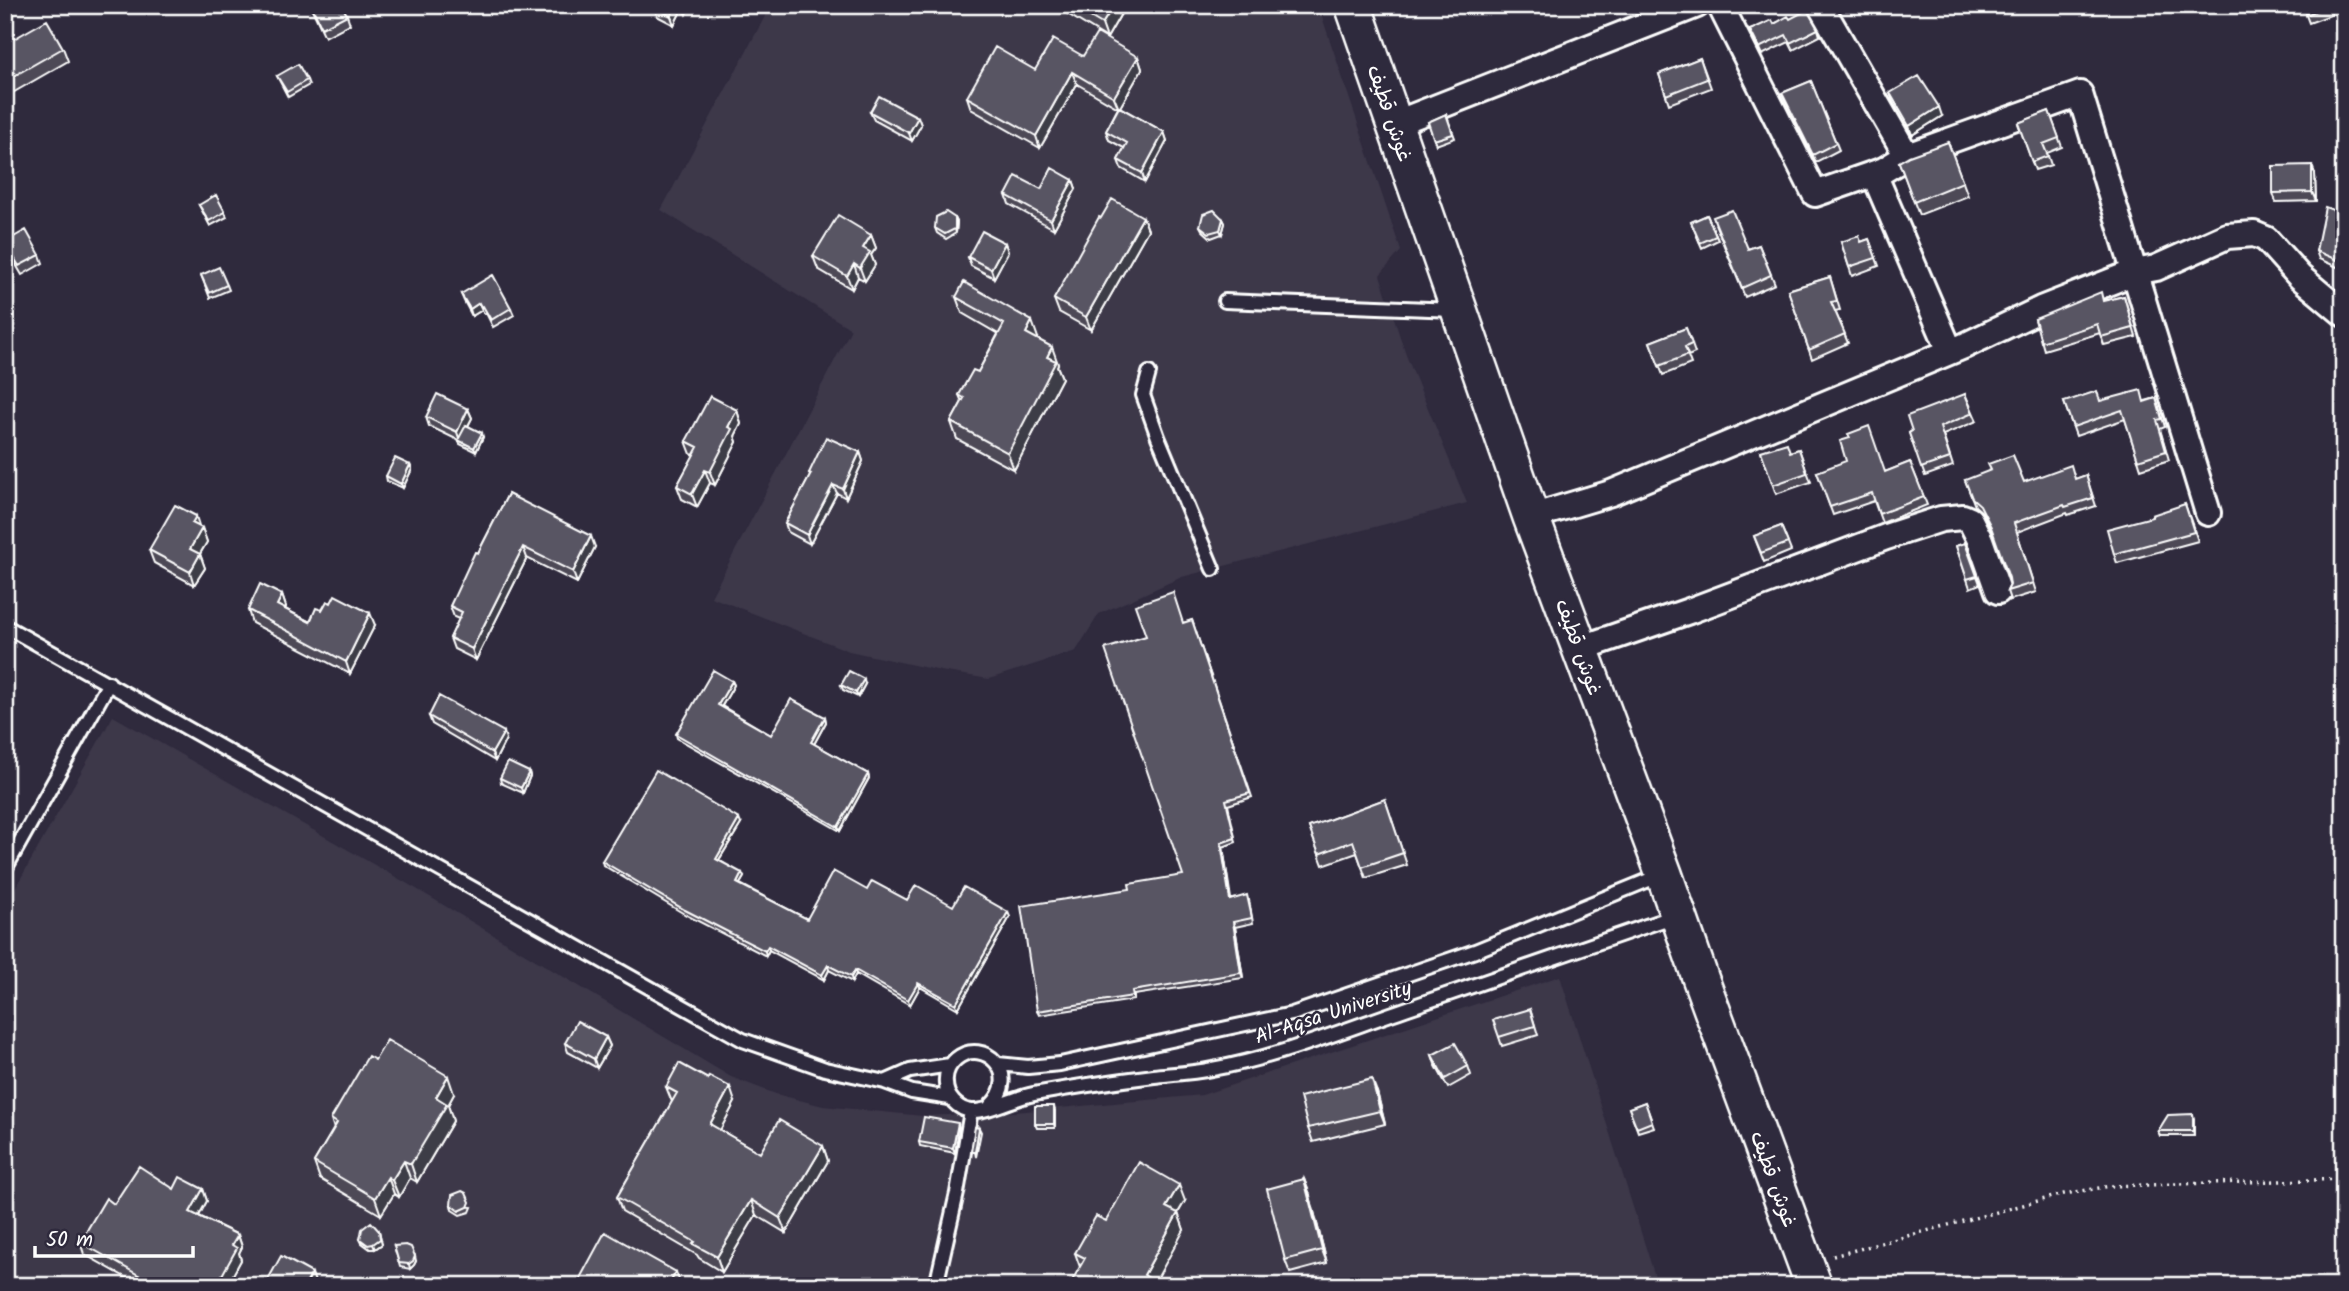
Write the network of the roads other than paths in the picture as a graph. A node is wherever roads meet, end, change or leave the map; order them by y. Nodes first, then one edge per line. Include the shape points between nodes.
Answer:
1 (1353, 5) edge
2 (1697, 5) edge
3 (1720, 5) edge
4 (1820, 5) edge
5 (1394, 124) junction
6 (1907, 156) junction
7 (1874, 174) junction
8 (2135, 272) junction
9 (1225, 301) dead end
10 (1459, 310) junction
11 (2344, 314) edge
12 (1950, 351) junction
13 (1149, 373) dead end
14 (2208, 513) dead end
15 (1531, 517) junction
16 (1213, 569) dead end
17 (1998, 591) dead end
18 (5, 626) edge
19 (1579, 649) junction
20 (109, 683) junction
21 (5, 869) edge
22 (1664, 874) junction
23 (1678, 915) junction
24 (950, 1065) junction
25 (998, 1065) junction
26 (885, 1082) junction
27 (950, 1098) junction
28 (990, 1107) junction
29 (971, 1111) junction
30 (1810, 1274) edge
31 (936, 1286) edge

1 - 5 main road, غوش قطيف
2 - 5 street
3 - 7 street via 1815,194
4 - 6 street
5 - 10 main road, غوش قطيف
6 - 7 street
6 - 8 street via 2080,94
7 - 12 street
8 - 11 street via 2156,268 2227,236 2254,234 2266,239 2300,277
8 - 12 street
8 - 14 street
9 - 10 lane
10 - 15 main road, غوش قطيف
12 - 15 street via 1611,493
13 - 16 lane via 1143,395
15 - 19 main road, غوش قطيف
17 - 19 street via 1969,520 1941,519
18 - 20 lane
19 - 22 main road, غوش قطيف
20 - 21 lane
20 - 26 lane via 743,1040 825,1069
22 - 23 main road, غوش قطيف
22 - 25 lane, Al-Aqsa University via 1475,951 1292,1014 1060,1064
23 - 28 lane, Al-Aqsa University via 1254,1059 1214,1069 1031,1094
23 - 30 main road, غوش قطيف
24 - 25 lane via 974,1052
24 - 26 lane via 910,1071
24 - 27 lane via 946,1082
25 - 28 lane via 1002,1089
26 - 27 lane
27 - 29 lane
28 - 29 lane
29 - 31 lane

